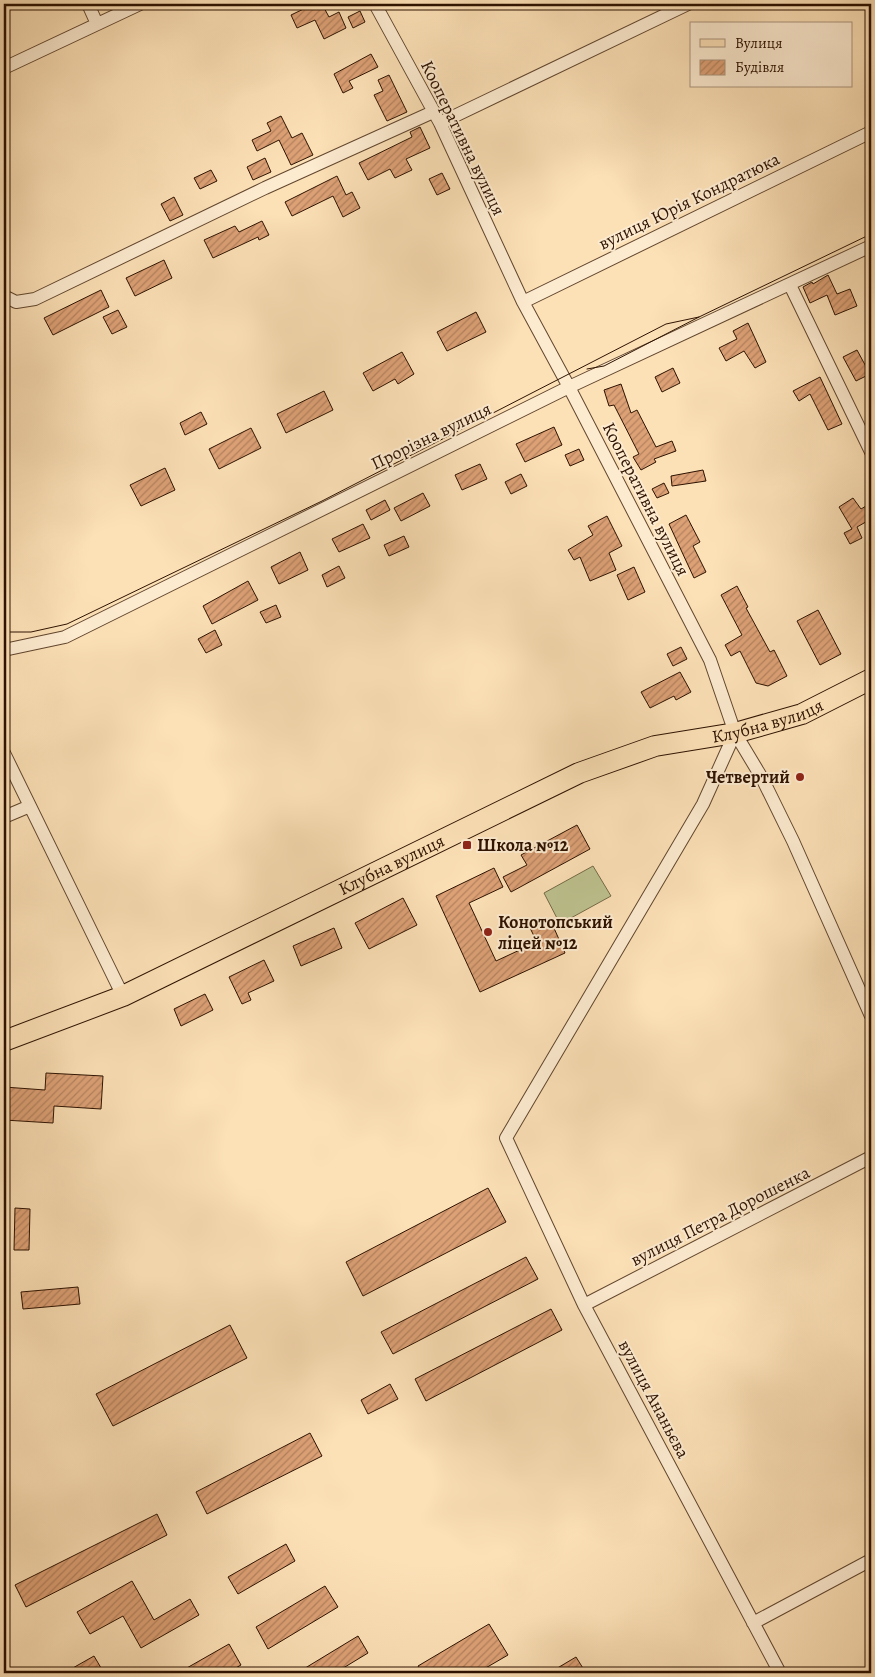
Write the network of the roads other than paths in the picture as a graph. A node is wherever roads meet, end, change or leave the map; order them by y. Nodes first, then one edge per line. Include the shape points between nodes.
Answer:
1 (88, 4) edge
2 (140, 4) edge
3 (375, 4) edge
4 (688, 4) edge
5 (97, 24) junction
6 (4, 68) edge
7 (433, 112) junction
8 (440, 124) junction
9 (871, 132) edge
10 (871, 246) edge
11 (790, 285) junction
12 (10, 299) edge
13 (523, 302) junction
14 (569, 387) junction
15 (871, 452) edge
16 (4, 650) edge
17 (871, 680) edge
18 (735, 733) junction
19 (4, 753) edge
20 (30, 806) junction
21 (4, 817) edge
22 (123, 996) junction
23 (871, 1016) edge
24 (4, 1041) edge
25 (871, 1157) edge
26 (584, 1305) junction
27 (871, 1560) edge
28 (753, 1623) junction
29 (780, 1673) edge

1 - 5 street
2 - 5 street
3 - 7 street, Кооперативна вулиця
4 - 8 street
5 - 6 street
7 - 8 street, Кооперативна вулиця
7 - 12 street via 265,188 35,299
8 - 13 street, Кооперативна вулиця
9 - 13 street, вулиця Юрія Кондратюка
10 - 11 street, Прорізна вулиця
11 - 14 street, Прорізна вулиця
11 - 15 street
13 - 14 street, Кооперативна вулиця
14 - 16 street, Прорізна вулиця via 65,638
14 - 18 street, Кооперативна вулиця via 710,660
17 - 18 main road, Клубна вулиця via 802,714
18 - 22 main road, Клубна вулиця via 655,746 579,773
18 - 23 street, Кооперативна вулиця via 762,778 789,834
18 - 26 street, вулиця Ананьєва via 703,804 506,1138
19 - 20 street
20 - 21 street
20 - 22 street
22 - 24 main road, Клубна вулиця
25 - 26 street, вулиця Петра Дорошенка
26 - 28 street, вулиця Ананьєва
27 - 28 street
28 - 29 street, вулиця Ананьєва

